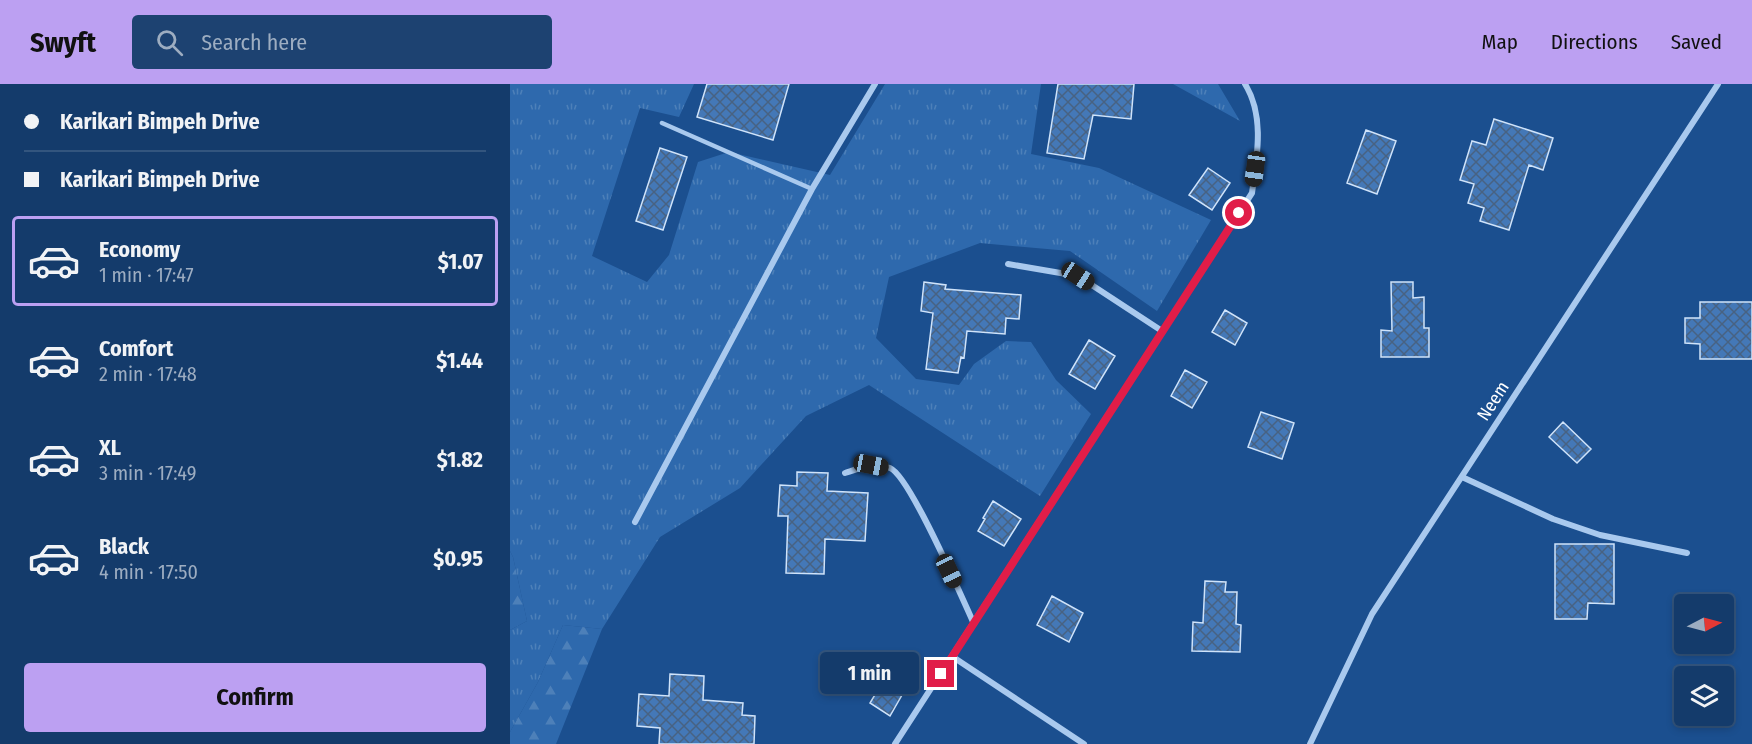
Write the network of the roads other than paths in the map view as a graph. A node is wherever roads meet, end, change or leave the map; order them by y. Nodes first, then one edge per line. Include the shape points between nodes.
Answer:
1 (875, 84) edge
2 (1245, 84) edge
3 (1718, 84) edge
4 (662, 123) dead end
5 (812, 189) junction
6 (1008, 264) dead end
7 (1162, 331) junction
8 (845, 473) dead end
9 (1462, 477) junction
10 (635, 522) dead end
11 (1687, 553) dead end
12 (974, 624) junction
13 (952, 657) junction
14 (895, 744) edge
15 (1084, 744) edge
16 (1310, 744) edge

1 - 5 street
2 - 7 street via 1254,98 1258,146 1252,193
3 - 9 street, Neem
4 - 5 lane
5 - 10 street
6 - 7 street via 1078,276
7 - 12 street
8 - 12 street via 871,465 892,468 904,482
9 - 11 street via 1553,519 1600,535
9 - 16 street, Neem via 1372,614
12 - 13 street
13 - 14 street
13 - 15 street

